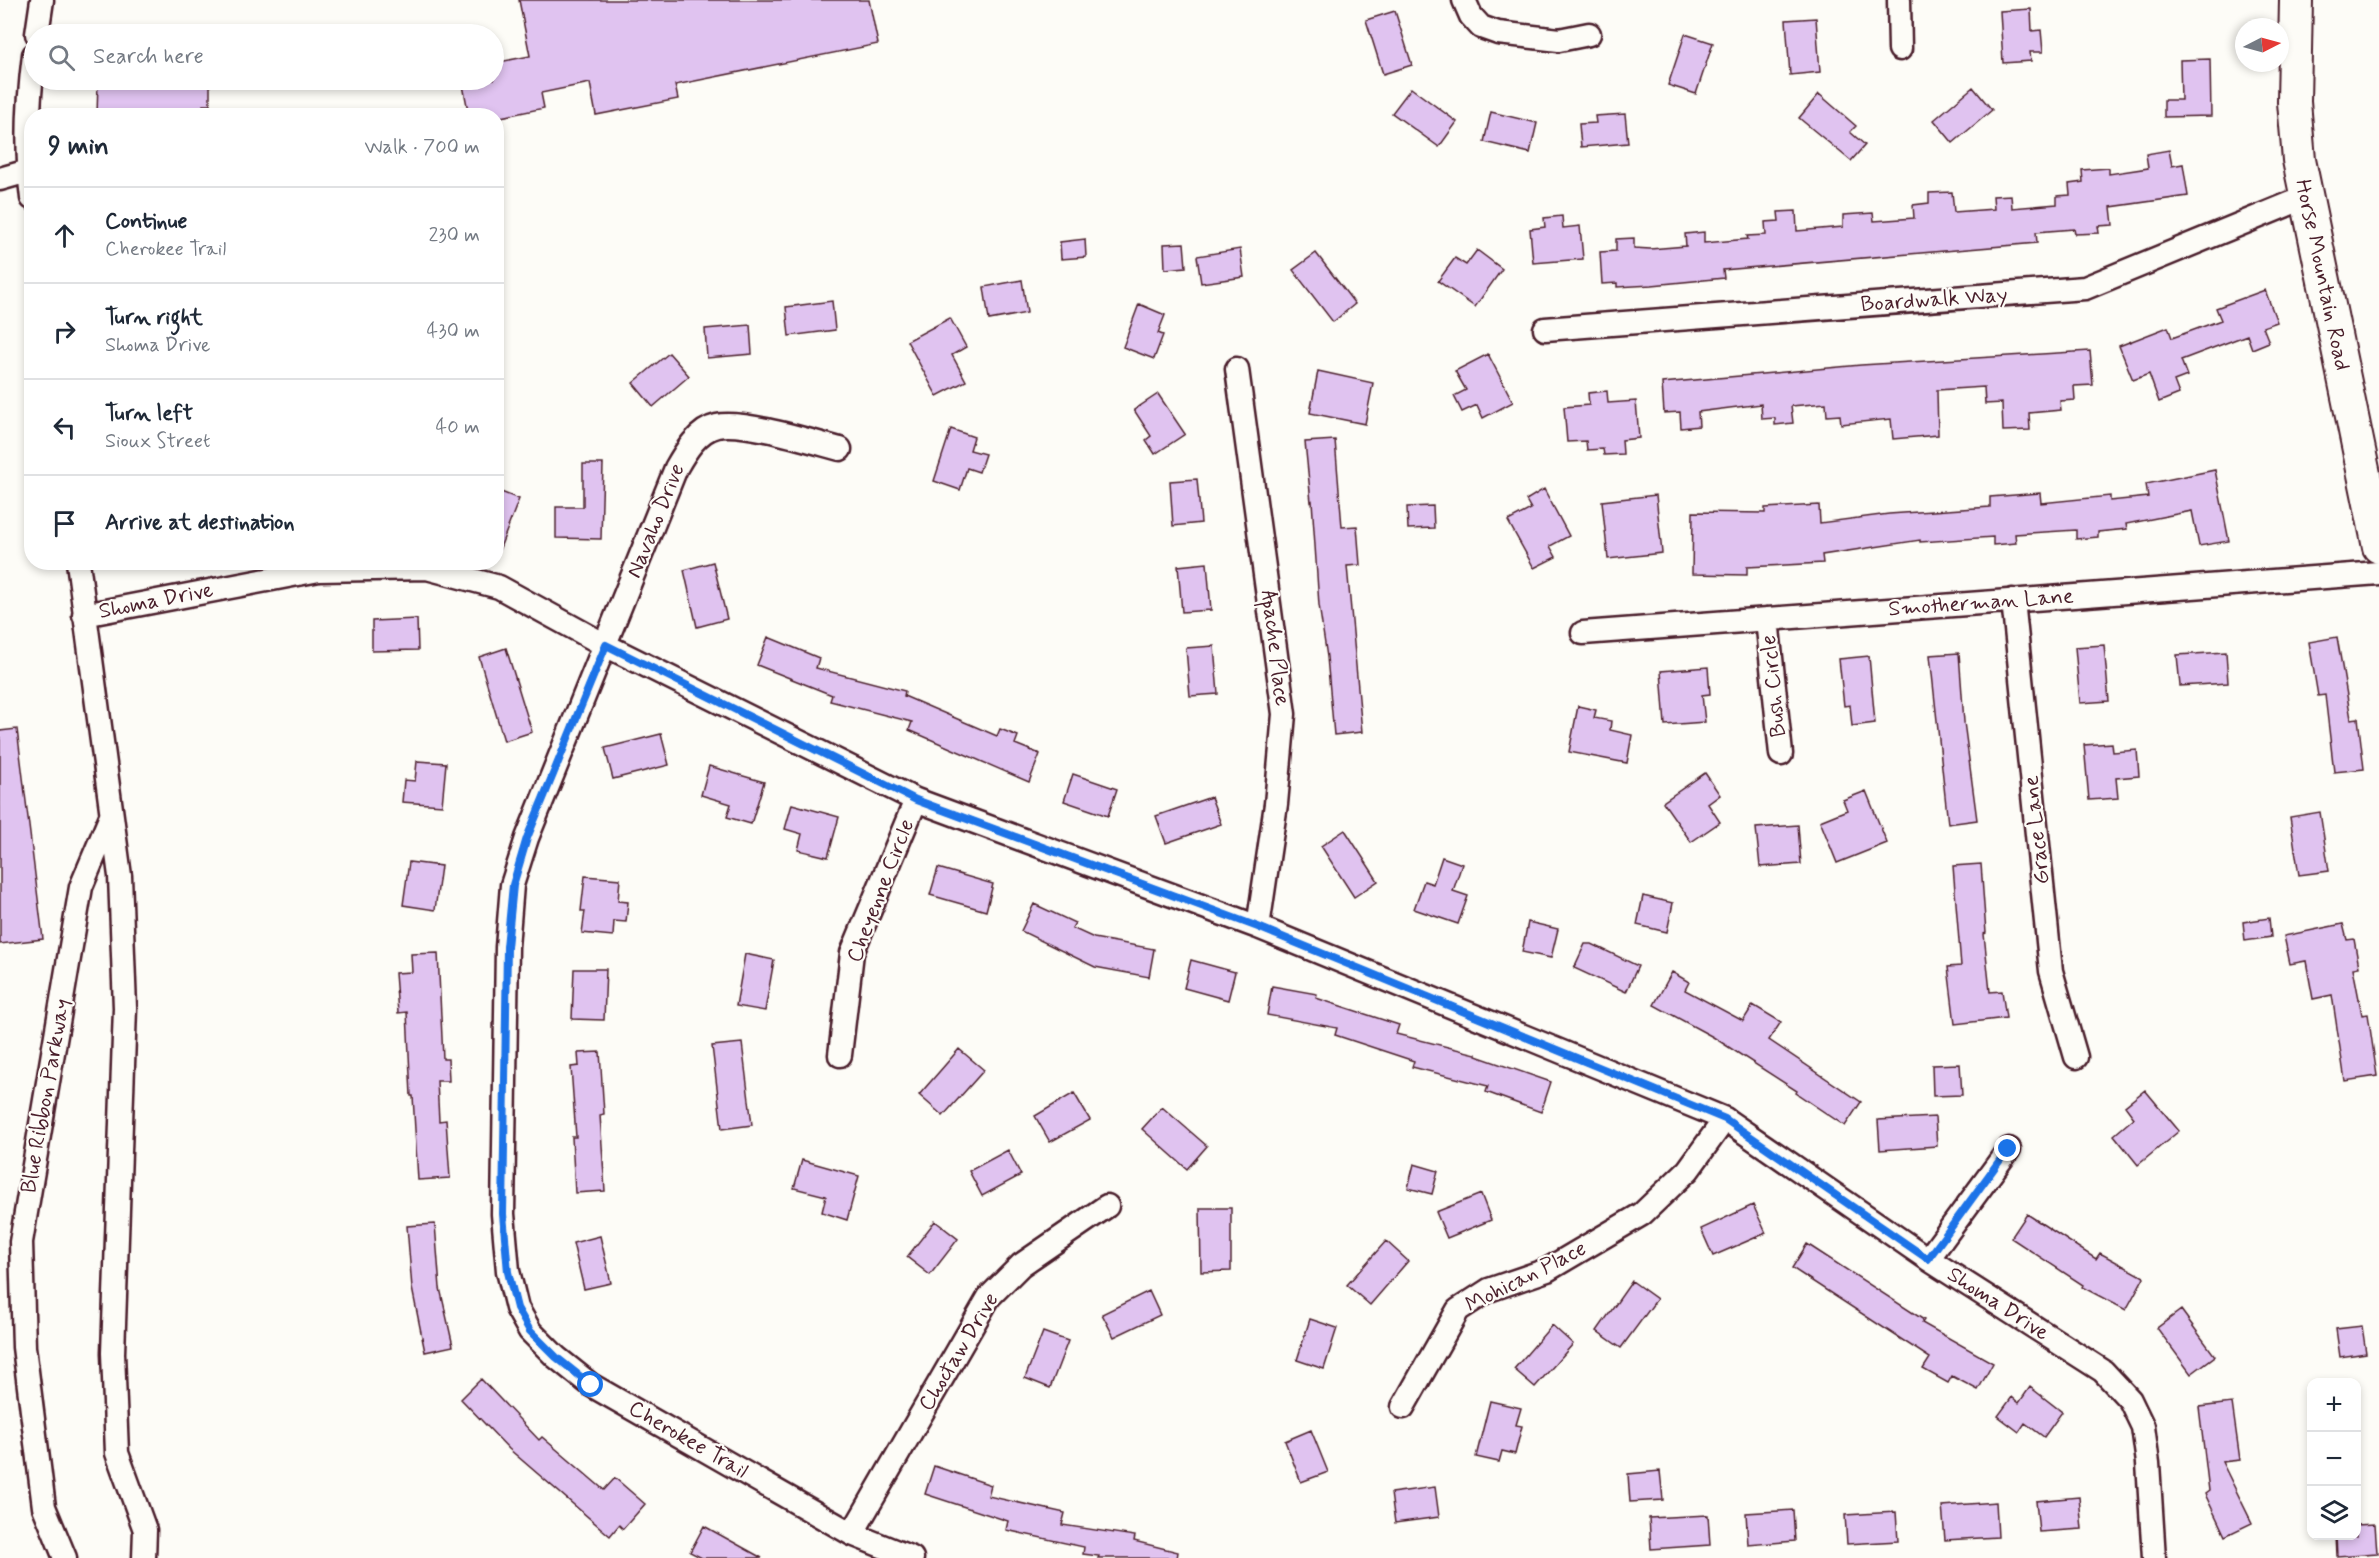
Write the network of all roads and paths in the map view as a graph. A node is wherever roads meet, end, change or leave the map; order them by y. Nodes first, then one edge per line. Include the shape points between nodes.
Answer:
1 (42, 0) edge
2 (1464, 0) edge
3 (1899, 0) edge
4 (2296, 0) edge
5 (38, 24) edge
6 (1589, 34) dead end
7 (1900, 49) dead end
8 (30, 90) edge
9 (30, 108) edge
10 (24, 172) edge
11 (0, 179) edge
12 (2306, 197) junction
13 (1545, 328) dead end
14 (1237, 369) dead end
15 (840, 449) dead end
16 (2379, 547) edge
17 (79, 570) edge
18 (319, 570) edge
19 (435, 570) edge
20 (2379, 573) edge
21 (2013, 600) junction
22 (84, 615) junction
23 (1767, 619) junction
24 (1583, 633) dead end
25 (606, 645) junction
26 (1781, 754) dead end
27 (916, 800) junction
28 (112, 815) junction
29 (1258, 927) junction
30 (840, 1055) dead end
31 (2076, 1057) dead end
32 (1725, 1119) junction
33 (2008, 1149) dead end
34 (1107, 1206) dead end
35 (1928, 1259) junction
36 (1403, 1407) dead end
37 (852, 1534) junction
38 (65, 1558) edge
39 (144, 1558) edge
40 (912, 1558) edge
41 (2154, 1558) edge

1 - 5 street
2 - 6 street via 1481,27 1498,33 1559,40
3 - 7 street
4 - 12 street, Horse Mountain Road via 2294,102 2298,160
8 - 9 street
10 - 11 street
12 - 13 street, Boardwalk Way via 2085,288
12 - 16 street, Horse Mountain Road
14 - 29 street, Apache Place via 1284,714
15 - 25 street, Navaho Drive via 739,426 708,430 688,447 676,468
17 - 22 street
18 - 22 street, Shoma Drive
19 - 25 street, Shoma Drive via 499,587
20 - 21 street, Smotherman Lane
21 - 23 street, Smotherman Lane
21 - 31 street, Grace Lane via 2051,971
22 - 28 street
23 - 24 street, Smotherman Lane
23 - 26 street, Bush Circle
25 - 27 street, Shoma Drive
25 - 37 street, Cherokee Trail via 527,838 513,885 507,947 503,1214 508,1272 517,1308 530,1331 591,1385
27 - 29 street, Shoma Drive
27 - 30 street, Cheyenne Circle via 852,953
28 - 38 street, Blue Ribbon Parkway via 81,887 21,1242 24,1347 44,1507
28 - 39 street via 120,876 125,1008 113,1353 117,1453 145,1530
29 - 32 street, Shoma Drive
32 - 35 street, Shoma Drive
32 - 36 street, Mohican Place via 1688,1170 1642,1214 1548,1270 1489,1290 1458,1310
33 - 35 street
34 - 37 street, Choctaw Drive via 1021,1265 989,1297
35 - 41 street, Shoma Drive via 2103,1371 2130,1400 2144,1427
37 - 40 street, Cherokee Trail

